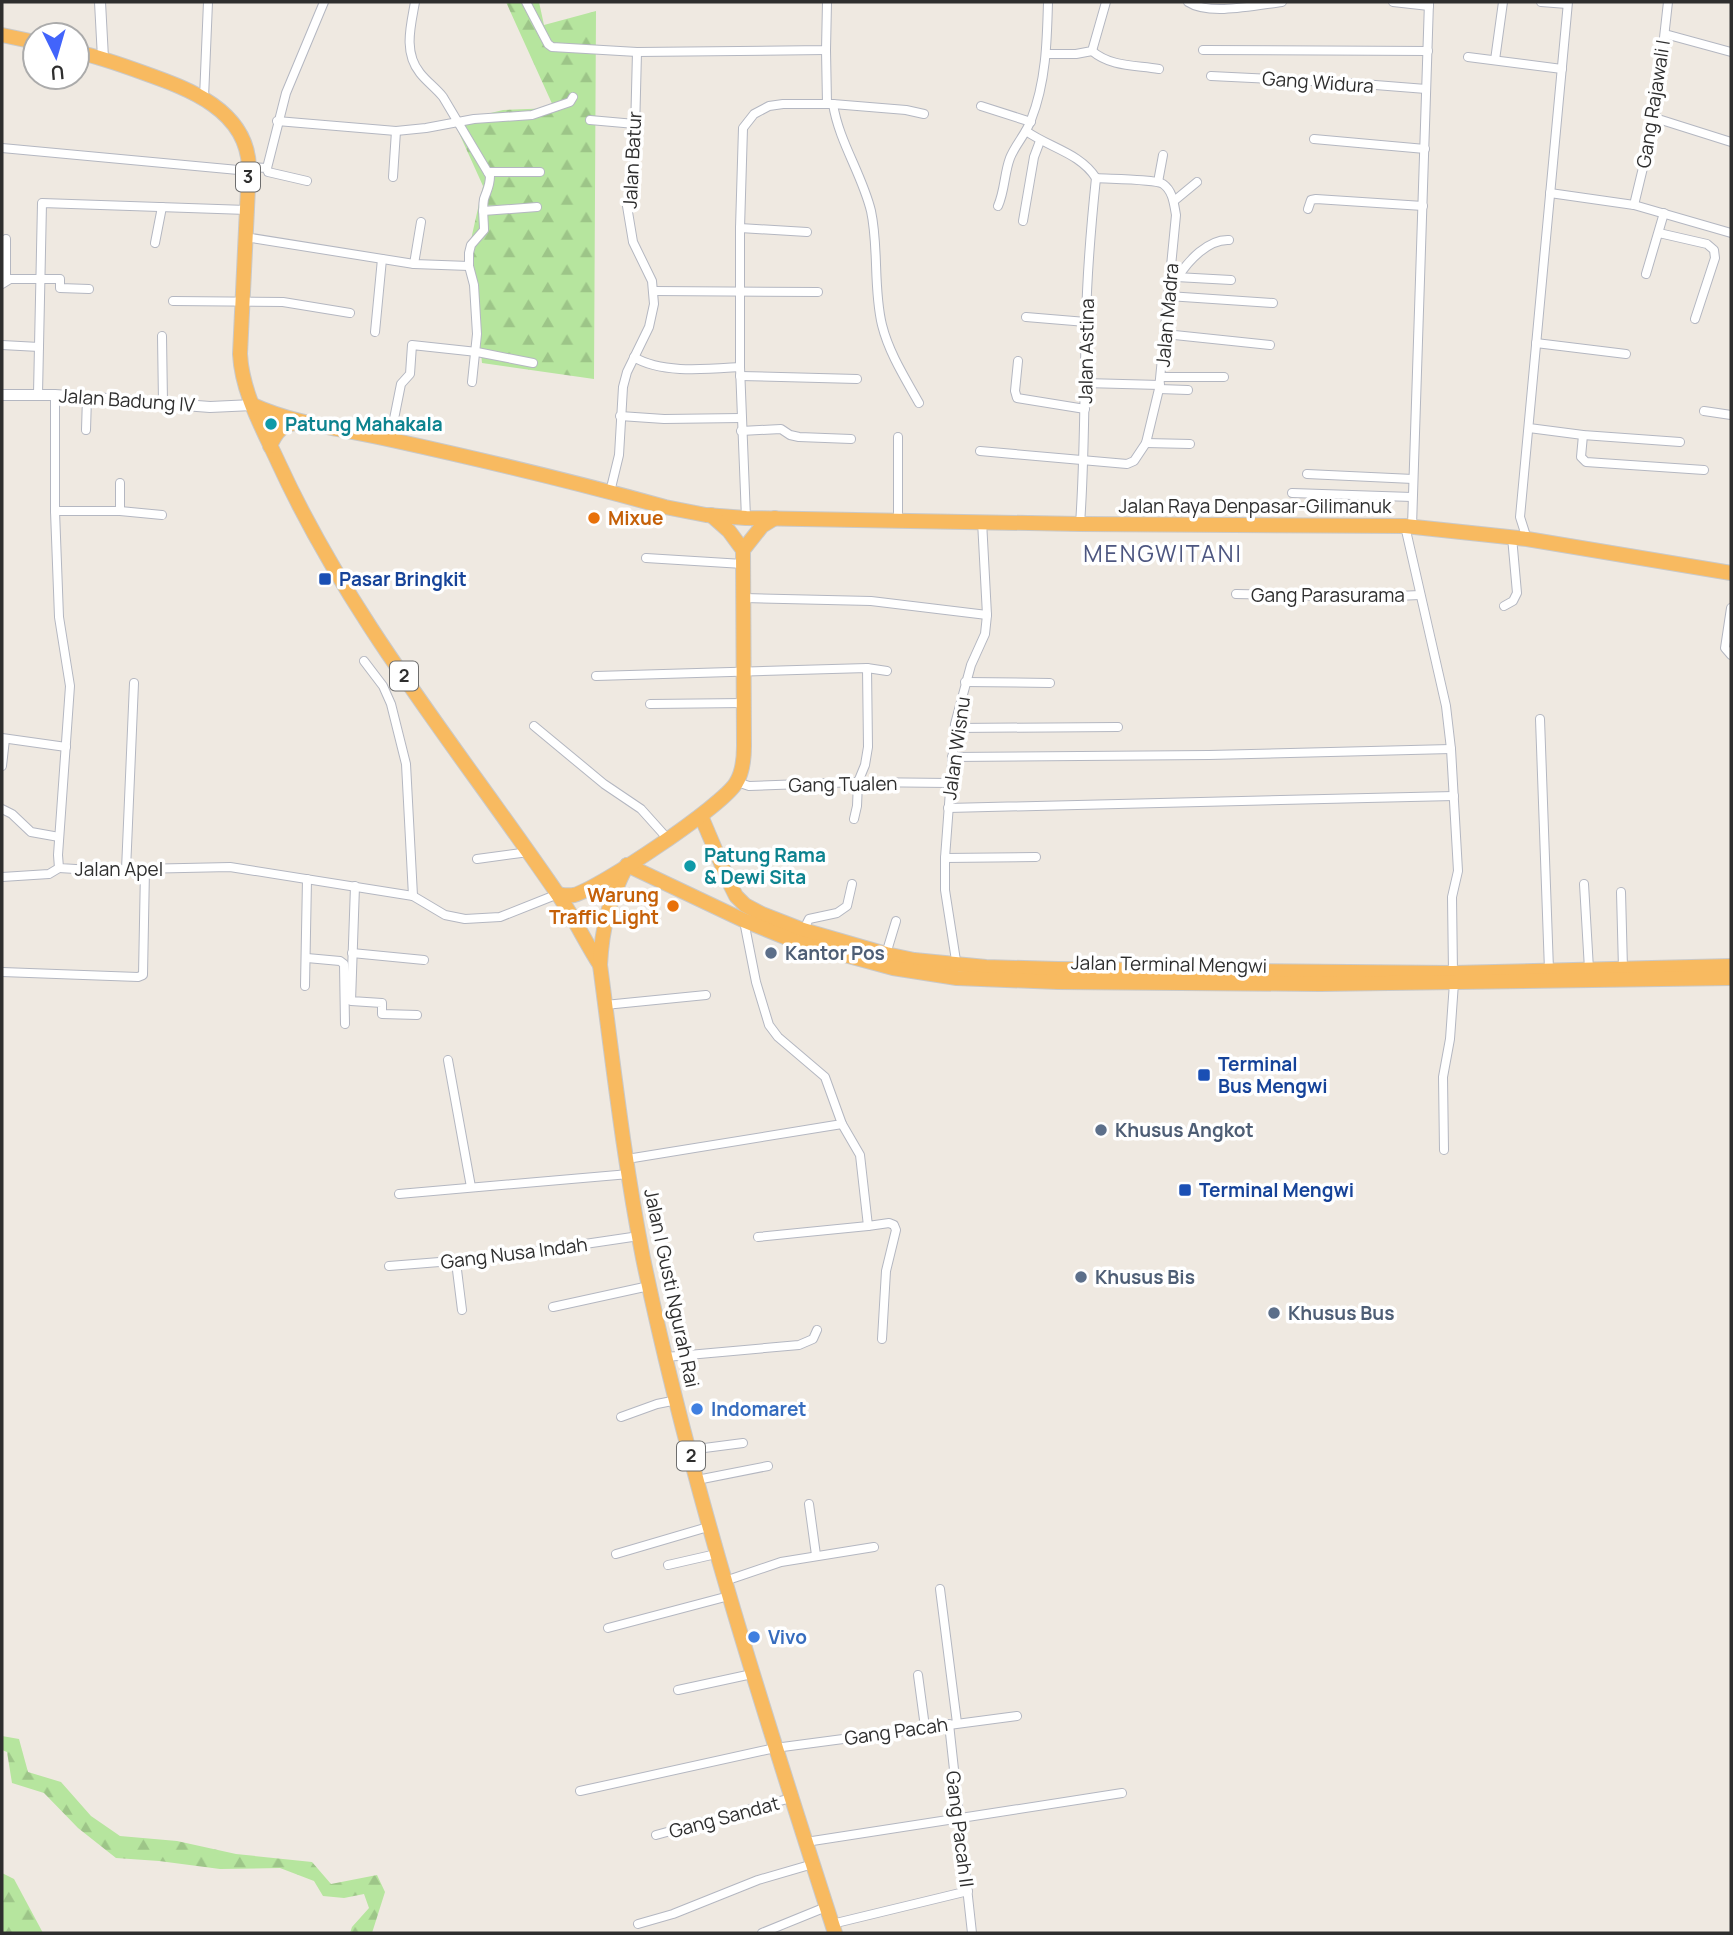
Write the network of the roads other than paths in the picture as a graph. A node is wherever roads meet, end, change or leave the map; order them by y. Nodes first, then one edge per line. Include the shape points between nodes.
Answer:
1 (100, 2) edge
2 (208, 2) edge
3 (324, 2) edge
4 (415, 2) edge
5 (526, 2) edge
6 (827, 2) edge
7 (1048, 2) edge
8 (1106, 2) edge
9 (1188, 2) edge
10 (1282, 2) edge
11 (1393, 2) edge
12 (1503, 2) edge
13 (1541, 2) edge
14 (1668, 2) edge
15 (1567, 3) edge
16 (1429, 4) edge
17 (1665, 34) junction
18 (2, 35) edge
19 (21, 39) edge
20 (826, 50) junction
21 (1203, 50) dead end
22 (1092, 51) junction
23 (1428, 51) junction
24 (1731, 51) edge
25 (637, 52) junction
26 (1047, 54) junction
27 (91, 55) edge
28 (1468, 57) dead end
29 (103, 58) junction
30 (1494, 60) junction
31 (1159, 69) dead end
32 (1562, 69) junction
33 (1210, 76) dead end
34 (1426, 89) junction
35 (573, 97) dead end
36 (204, 98) junction
37 (830, 104) junction
38 (981, 106) dead end
39 (924, 114) dead end
40 (1655, 118) junction
41 (590, 120) dead end
42 (277, 121) junction
43 (458, 122) junction
44 (1031, 122) junction
45 (635, 124) junction
46 (396, 131) junction
47 (1026, 131) junction
48 (1314, 139) dead end
49 (1040, 141) junction
50 (1731, 142) edge
51 (2, 148) edge
52 (1424, 149) junction
53 (1163, 155) dead end
54 (267, 168) junction
55 (249, 169) junction
56 (488, 172) junction
57 (540, 172) dead end
58 (393, 177) dead end
59 (1096, 178) junction
60 (307, 181) dead end
61 (1158, 182) junction
62 (1197, 182) dead end
63 (1550, 193) junction
64 (1174, 201) junction
65 (1634, 205) junction
66 (998, 206) dead end
67 (1423, 206) junction
68 (162, 207) junction
69 (537, 207) dead end
70 (1308, 209) dead end
71 (247, 210) junction
72 (483, 211) junction
73 (1664, 213) junction
74 (1023, 221) dead end
75 (421, 222) dead end
76 (740, 228) junction
77 (807, 232) dead end
78 (1660, 233) junction
79 (1731, 233) edge
80 (245, 237) junction
81 (6, 239) dead end
82 (1229, 240) dead end
83 (155, 243) dead end
84 (382, 259) junction
85 (4, 261) edge
86 (414, 264) junction
87 (469, 266) junction
88 (1646, 274) dead end
89 (1174, 277) junction
90 (42, 279) junction
91 (1231, 280) dead end
92 (4, 282) edge
93 (89, 289) dead end
94 (740, 290) junction
95 (653, 291) junction
96 (818, 292) dead end
97 (1168, 296) junction
98 (173, 301) dead end
99 (242, 301) junction
100 (1273, 303) dead end
101 (350, 313) dead end
102 (1026, 317) dead end
103 (1695, 319) dead end
104 (1086, 322) junction
105 (375, 332) dead end
106 (1165, 334) junction
107 (162, 336) dead end
108 (1536, 343) junction
109 (2, 345) edge
110 (1270, 345) dead end
111 (39, 347) junction
112 (477, 352) junction
113 (1626, 354) dead end
114 (634, 357) junction
115 (1018, 361) dead end
116 (533, 363) dead end
117 (740, 371) junction
118 (1224, 377) dead end
119 (857, 379) dead end
120 (472, 382) dead end
121 (1085, 383) junction
122 (1160, 384) junction
123 (1188, 390) dead end
124 (38, 394) junction
125 (2, 395) edge
126 (55, 395) junction
127 (87, 397) junction
128 (163, 402) junction
129 (919, 403) dead end
130 (253, 405) junction
131 (1085, 409) junction
132 (1704, 411) dead end
133 (1731, 415) edge
134 (620, 416) junction
135 (741, 418) junction
136 (304, 423) junction
137 (1529, 428) junction
138 (86, 430) dead end
139 (741, 431) junction
140 (1583, 435) junction
141 (898, 437) dead end
142 (390, 439) junction
143 (851, 439) dead end
144 (1680, 442) dead end
145 (1146, 443) junction
146 (1189, 444) dead end
147 (270, 446) junction
148 (980, 451) dead end
149 (1085, 461) junction
150 (1704, 470) dead end
151 (1307, 474) dead end
152 (1413, 479) junction
153 (120, 483) dead end
154 (610, 492) junction
155 (1292, 493) dead end
156 (1412, 497) junction
157 (120, 511) junction
158 (55, 512) junction
159 (162, 515) dead end
160 (711, 515) junction
161 (775, 517) junction
162 (1520, 517) junction
163 (746, 518) junction
164 (898, 520) junction
165 (982, 521) junction
166 (1080, 524) junction
167 (1409, 526) junction
168 (1515, 537) junction
169 (743, 557) junction
170 (646, 558) dead end
171 (1731, 573) edge
172 (1236, 594) dead end
173 (1420, 595) junction
174 (740, 602) junction
175 (1504, 606) dead end
176 (1731, 608) edge
177 (987, 615) junction
178 (1731, 655) edge
179 (364, 661) dead end
180 (867, 668) junction
181 (745, 671) junction
182 (887, 671) dead end
183 (596, 676) dead end
184 (965, 682) junction
185 (134, 683) dead end
186 (1050, 683) dead end
187 (745, 703) junction
188 (650, 704) dead end
189 (1540, 719) dead end
190 (534, 726) dead end
191 (1118, 727) dead end
192 (955, 728) junction
193 (4, 739) edge
194 (66, 747) junction
195 (1451, 749) junction
196 (952, 757) junction
197 (2, 766) edge
198 (737, 782) junction
199 (858, 782) junction
200 (949, 783) junction
201 (1454, 796) junction
202 (948, 808) junction
203 (2, 809) edge
204 (701, 816) junction
205 (854, 819) dead end
206 (59, 837) junction
207 (667, 838) junction
208 (529, 852) junction
209 (1036, 857) dead end
210 (945, 858) junction
211 (477, 859) dead end
212 (627, 865) junction
213 (59, 868) junction
214 (145, 869) junction
215 (126, 870) junction
216 (2, 877) edge
217 (307, 879) junction
218 (852, 884) dead end
219 (1584, 884) dead end
220 (355, 886) junction
221 (1621, 892) dead end
222 (558, 894) junction
223 (413, 896) junction
224 (743, 920) junction
225 (896, 921) dead end
226 (800, 936) junction
227 (352, 953) junction
228 (886, 954) junction
229 (307, 958) junction
230 (424, 960) dead end
231 (600, 965) junction
232 (1731, 966) edge
233 (1623, 969) junction
234 (1549, 970) junction
235 (1589, 970) junction
236 (957, 971) junction
237 (2, 972) edge
238 (1454, 978) junction
239 (1731, 978) edge
240 (305, 986) dead end
241 (706, 995) dead end
242 (605, 1005) junction
243 (417, 1015) dead end
244 (345, 1024) dead end
245 (448, 1060) dead end
246 (842, 1124) junction
247 (1444, 1150) dead end
248 (628, 1166) junction
249 (471, 1187) junction
250 (399, 1194) dead end
251 (868, 1226) junction
252 (639, 1236) junction
253 (758, 1237) dead end
254 (456, 1262) junction
255 (389, 1266) dead end
256 (649, 1286) junction
257 (553, 1307) dead end
258 (462, 1310) dead end
259 (817, 1330) dead end
260 (881, 1339) dead end
261 (666, 1357) junction
262 (677, 1400) junction
263 (621, 1417) dead end
264 (743, 1443) dead end
265 (689, 1450) junction
266 (768, 1466) dead end
267 (697, 1480) junction
268 (809, 1504) dead end
269 (708, 1527) junction
270 (874, 1547) dead end
271 (615, 1554) dead end
272 (716, 1554) junction
273 (816, 1555) junction
274 (668, 1565) dead end
275 (727, 1588) junction
276 (940, 1589) dead end
277 (608, 1628) dead end
278 (752, 1674) junction
279 (918, 1675) dead end
280 (678, 1690) dead end
281 (1017, 1716) dead end
282 (953, 1723) junction
283 (925, 1727) junction
284 (775, 1748) junction
285 (580, 1791) dead end
286 (1122, 1793) dead end
287 (791, 1798) junction
288 (960, 1818) junction
289 (656, 1835) dead end
290 (806, 1842) junction
291 (813, 1864) junction
292 (968, 1891) junction
293 (827, 1907) junction
294 (638, 1924) dead end
295 (833, 1929) edge
296 (762, 1933) edge
297 (972, 1933) edge

1 - 29 street
2 - 36 street
3 - 42 street
4 - 43 street via 409,42 415,65
5 - 25 street via 552,47
6 - 20 street
7 - 26 street
8 - 22 street
9 - 10 street via 1210,9
11 - 16 street
12 - 30 street
13 - 15 street
14 - 17 street, Gang Rajawali I
15 - 32 street
16 - 23 street
17 - 24 street
17 - 40 street, Gang Rajawali I
18 - 19 highway
20 - 25 street
20 - 37 street
21 - 23 street
22 - 26 street
22 - 31 street via 1115,64
23 - 34 street
25 - 45 street, Jalan Batur
26 - 44 street
27 - 29 highway, 3
28 - 30 street
29 - 36 highway, 3
30 - 32 street
32 - 63 street
33 - 34 street, Gang Widura
34 - 52 street
35 - 43 street via 532,115
36 - 55 highway, 3 via 238,132
37 - 39 street
37 - 76 street via 769,106 746,122
37 - 129 street via 871,212 881,323
38 - 44 street
40 - 50 street
40 - 65 street, Gang Rajawali I
41 - 45 street
42 - 46 street
42 - 54 street
43 - 46 street
43 - 56 street
44 - 47 street
45 - 95 street, Jalan Batur via 628,219
46 - 58 street
47 - 49 street
47 - 66 street via 1009,160
48 - 52 street
49 - 59 street via 1078,159
49 - 74 street
51 - 55 street
52 - 67 street
53 - 61 street
54 - 55 street
54 - 60 street via 275,175
55 - 71 highway, 3
56 - 57 street
56 - 72 street via 490,188
59 - 61 street
59 - 104 street, Jalan Astina
61 - 64 street
62 - 64 street
63 - 65 street
63 - 108 street
64 - 89 street, Jalan Madra
65 - 73 street
67 - 70 street via 1315,199
67 - 152 street
68 - 71 street
68 - 83 street
68 - 90 street via 42,203
69 - 72 street
71 - 80 highway, 3
72 - 87 street via 484,233 471,245
73 - 78 street
73 - 79 street
75 - 86 street
76 - 77 street
76 - 94 street
78 - 88 street
78 - 103 street via 1707,244 1714,250
80 - 84 street
80 - 99 highway, 3
81 - 85 street
82 - 89 street via 1198,253
84 - 86 street
84 - 105 street
85 - 92 street
86 - 87 street
87 - 112 street
89 - 91 street
89 - 97 street, Jalan Madra
90 - 92 street
90 - 93 street via 60,279 60,288
90 - 111 street
94 - 95 street
94 - 96 street
94 - 117 street
95 - 114 street, Jalan Batur via 652,317
97 - 100 street
97 - 106 street, Jalan Madra
98 - 99 street
99 - 101 street via 283,302
99 - 130 highway, 3 via 240,359
102 - 104 street
104 - 121 street, Jalan Astina
106 - 110 street
106 - 122 street, Jalan Madra
107 - 128 street
108 - 113 street
108 - 137 street
109 - 111 street
111 - 124 street
112 - 116 street
112 - 120 street
112 - 142 street via 412,345 410,374 401,384
114 - 117 street via 644,364
114 - 134 street, Jalan Batur via 623,387
115 - 131 street via 1017,398
117 - 119 street
117 - 135 street
118 - 122 street
121 - 122 street
121 - 131 street, Jalan Astina
122 - 123 street
122 - 145 street, Jalan Madra
124 - 125 street, Jalan Badung IV
124 - 126 street, Jalan Badung IV
126 - 127 street, Jalan Badung IV
126 - 158 street, Jalan Apel
127 - 128 street, Jalan Badung IV
127 - 138 street
128 - 130 street, Jalan Badung IV
130 - 136 highway, Jalan Raya Denpasar-Gilimanuk
130 - 147 highway, 3
131 - 149 street, Jalan Astina
132 - 133 street
134 - 135 street
134 - 154 street, Jalan Batur via 619,455
135 - 139 street
136 - 142 highway, Jalan Raya Denpasar-Gilimanuk
136 - 147 highway via 282,427
137 - 140 street
137 - 162 street
139 - 143 street via 781,429 799,437
139 - 163 street
140 - 144 street
140 - 150 street via 1581,457 1586,461
141 - 164 street
142 - 154 highway, Jalan Raya Denpasar-Gilimanuk
145 - 146 street
145 - 149 street via 1127,464
147 - 208 highway, 2 via 336,574
148 - 149 street
149 - 166 street, Jalan Astina
151 - 152 street
152 - 156 street
153 - 157 street
154 - 160 highway, Jalan Raya Denpasar-Gilimanuk
155 - 156 street
156 - 167 street
157 - 158 street
157 - 159 street
158 - 194 street, Jalan Apel via 59,617 70,686
160 - 163 highway, Jalan Raya Denpasar-Gilimanuk
160 - 169 highway via 729,531
161 - 163 highway, Jalan Raya Denpasar-Gilimanuk
161 - 164 highway, Jalan Raya Denpasar-Gilimanuk
161 - 169 highway via 762,526
162 - 168 street
162 - 168 street
164 - 165 highway, Jalan Raya Denpasar-Gilimanuk
165 - 166 highway, Jalan Raya Denpasar-Gilimanuk
165 - 177 street, Jalan Wisnu
166 - 167 highway, Jalan Raya Denpasar-Gilimanuk
167 - 168 highway, Jalan Raya Denpasar-Gilimanuk
167 - 173 street
168 - 171 highway, Jalan Raya Denpasar-Gilimanuk
168 - 175 street via 1517,593
169 - 170 street
169 - 174 highway
172 - 173 street, Gang Parasurama
173 - 195 street via 1446,706
174 - 177 street via 871,601
174 - 181 highway
176 - 178 street via 1725,648
177 - 184 street, Jalan Wisnu via 985,634
179 - 223 street via 391,705 406,764
180 - 181 street
180 - 182 street
180 - 199 street via 868,747
181 - 183 street
181 - 187 highway
184 - 186 street
184 - 192 street, Jalan Wisnu
185 - 215 street
187 - 188 street
187 - 198 highway via 743,764
189 - 234 street
190 - 207 street via 641,809
191 - 192 street
192 - 196 street, Jalan Wisnu
193 - 194 street
193 - 197 street
194 - 206 street, Jalan Apel
195 - 196 street
195 - 201 street
196 - 200 street, Jalan Wisnu
198 - 199 street, Gang Tualen via 749,786
198 - 204 highway
199 - 200 street, Gang Tualen
199 - 205 street
200 - 202 street, Jalan Wisnu
201 - 202 street
201 - 238 street via 1458,871 1451,897
202 - 210 street, Jalan Wisnu
203 - 206 street via 31,832
204 - 207 highway
204 - 226 highway, Jalan Terminal Mengwi via 736,896
206 - 213 street, Jalan Apel
207 - 212 highway
208 - 211 street
208 - 222 highway, 2
209 - 210 street
210 - 236 street, Jalan Wisnu
212 - 222 highway via 586,890
212 - 224 highway, Jalan Terminal Mengwi
212 - 231 highway, 2 via 603,925
213 - 215 street, Jalan Apel
213 - 216 street via 48,874
214 - 215 street, Jalan Apel
214 - 217 street, Jalan Apel via 230,867
214 - 237 street via 143,975
217 - 220 street, Jalan Apel
217 - 229 street
218 - 226 street via 842,911 809,919
219 - 235 street
220 - 223 street, Jalan Apel
220 - 227 street
221 - 233 street
222 - 223 street, Jalan Apel via 500,917 471,919 445,915
222 - 231 highway, 2
224 - 226 highway, Jalan Terminal Mengwi
224 - 246 street via 769,1025 825,1077
225 - 228 street
226 - 228 highway, Jalan Terminal Mengwi
226 - 236 highway, Jalan Terminal Mengwi via 893,968
227 - 230 street
227 - 243 street via 351,1001 382,1003 382,1014
228 - 236 highway, Jalan Terminal Mengwi
229 - 240 street
229 - 244 street via 344,964
231 - 242 highway, Jalan I Gusti Ngurah Rai / 2
232 - 233 highway, Jalan Terminal Mengwi
233 - 235 highway, Jalan Terminal Mengwi
234 - 235 highway, Jalan Terminal Mengwi
234 - 238 highway, Jalan Terminal Mengwi
236 - 238 highway, Jalan Terminal Mengwi via 1226,984
238 - 239 highway, Jalan Terminal Mengwi
238 - 247 street via 1443,1077
241 - 242 street
242 - 248 highway, Jalan I Gusti Ngurah Rai / 2
245 - 249 street
246 - 248 street
246 - 251 street via 860,1155
248 - 249 street
248 - 252 highway, Jalan I Gusti Ngurah Rai / 2
249 - 250 street
251 - 253 street
251 - 260 street via 889,1223 896,1230 886,1271
252 - 254 street, Gang Nusa Indah
252 - 256 highway, Jalan I Gusti Ngurah Rai / 2
254 - 255 street, Gang Nusa Indah
254 - 258 street
256 - 257 street
256 - 261 highway, Jalan I Gusti Ngurah Rai / 2
259 - 261 street via 813,1339 799,1345
261 - 262 highway, Jalan I Gusti Ngurah Rai / 2
262 - 263 street
262 - 265 highway, Jalan I Gusti Ngurah Rai / 2
264 - 265 street
265 - 267 highway, Jalan I Gusti Ngurah Rai / 2
266 - 267 street
267 - 269 highway, Jalan I Gusti Ngurah Rai / 2
268 - 273 street
269 - 271 street
269 - 272 highway, Jalan I Gusti Ngurah Rai / 2
270 - 273 street
272 - 274 street
272 - 275 highway, Jalan I Gusti Ngurah Rai / 2
273 - 275 street via 781,1562
275 - 277 street
275 - 278 highway, Jalan I Gusti Ngurah Rai / 2
276 - 282 street, Gang Pacah II
278 - 280 street
278 - 284 highway, Jalan I Gusti Ngurah Rai / 2
279 - 283 street
281 - 282 street, Gang Pacah
282 - 283 street, Gang Pacah
282 - 288 street, Gang Pacah II
283 - 284 street, Gang Pacah
284 - 285 street, Gang Pacah
284 - 287 highway, Jalan I Gusti Ngurah Rai / 2
286 - 288 street
287 - 289 street, Gang Sandat
287 - 290 highway, Jalan I Gusti Ngurah Rai / 2
288 - 290 street
288 - 292 street, Gang Pacah II
290 - 291 highway, Jalan I Gusti Ngurah Rai / 2
291 - 293 highway, Jalan I Gusti Ngurah Rai / 2
291 - 294 street
292 - 295 street
292 - 297 street, Gang Pacah II
293 - 295 highway, Jalan I Gusti Ngurah Rai / 2
293 - 296 street

